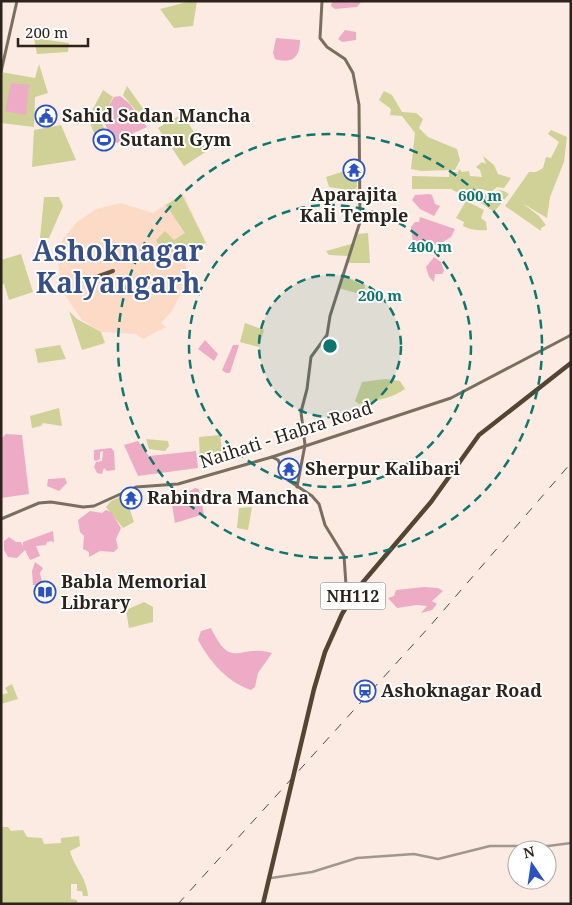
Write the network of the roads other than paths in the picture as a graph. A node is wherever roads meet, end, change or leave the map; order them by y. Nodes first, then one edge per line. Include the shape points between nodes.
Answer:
1 (17, 1) edge
2 (322, 1) edge
3 (1, 72) edge
4 (112, 247) dead end
5 (117, 261) dead end
6 (113, 271) dead end
7 (99, 276) dead end
8 (571, 335) edge
9 (571, 363) edge
10 (305, 445) junction
11 (272, 456) junction
12 (297, 487) junction
13 (1, 518) edge
14 (347, 588) junction
15 (356, 590) junction
16 (351, 599) junction
17 (571, 843) edge
18 (271, 878) junction
19 (264, 904) edge

1 - 3 main road
2 - 10 main road via 320,38 350,66 358,97 360,222 327,335 310,357 301,412
4 - 5 main road
6 - 7 main road
8 - 10 main road, Naihati - Habra Road via 451,398
9 - 15 highway, NH112 via 479,435 437,494
10 - 11 main road, Naihati - Habra Road
10 - 12 main road
11 - 12 main road via 278,460 288,480
11 - 13 main road, Naihati - Habra Road via 178,484 136,487 94,506 39,503
12 - 14 main road via 316,500 326,529 344,554
14 - 15 main road
14 - 16 main road
15 - 16 highway, NH112
16 - 18 highway, NH112 via 331,637 316,682
17 - 18 street via 490,846 438,859 414,854 372,857
18 - 19 highway, NH112

